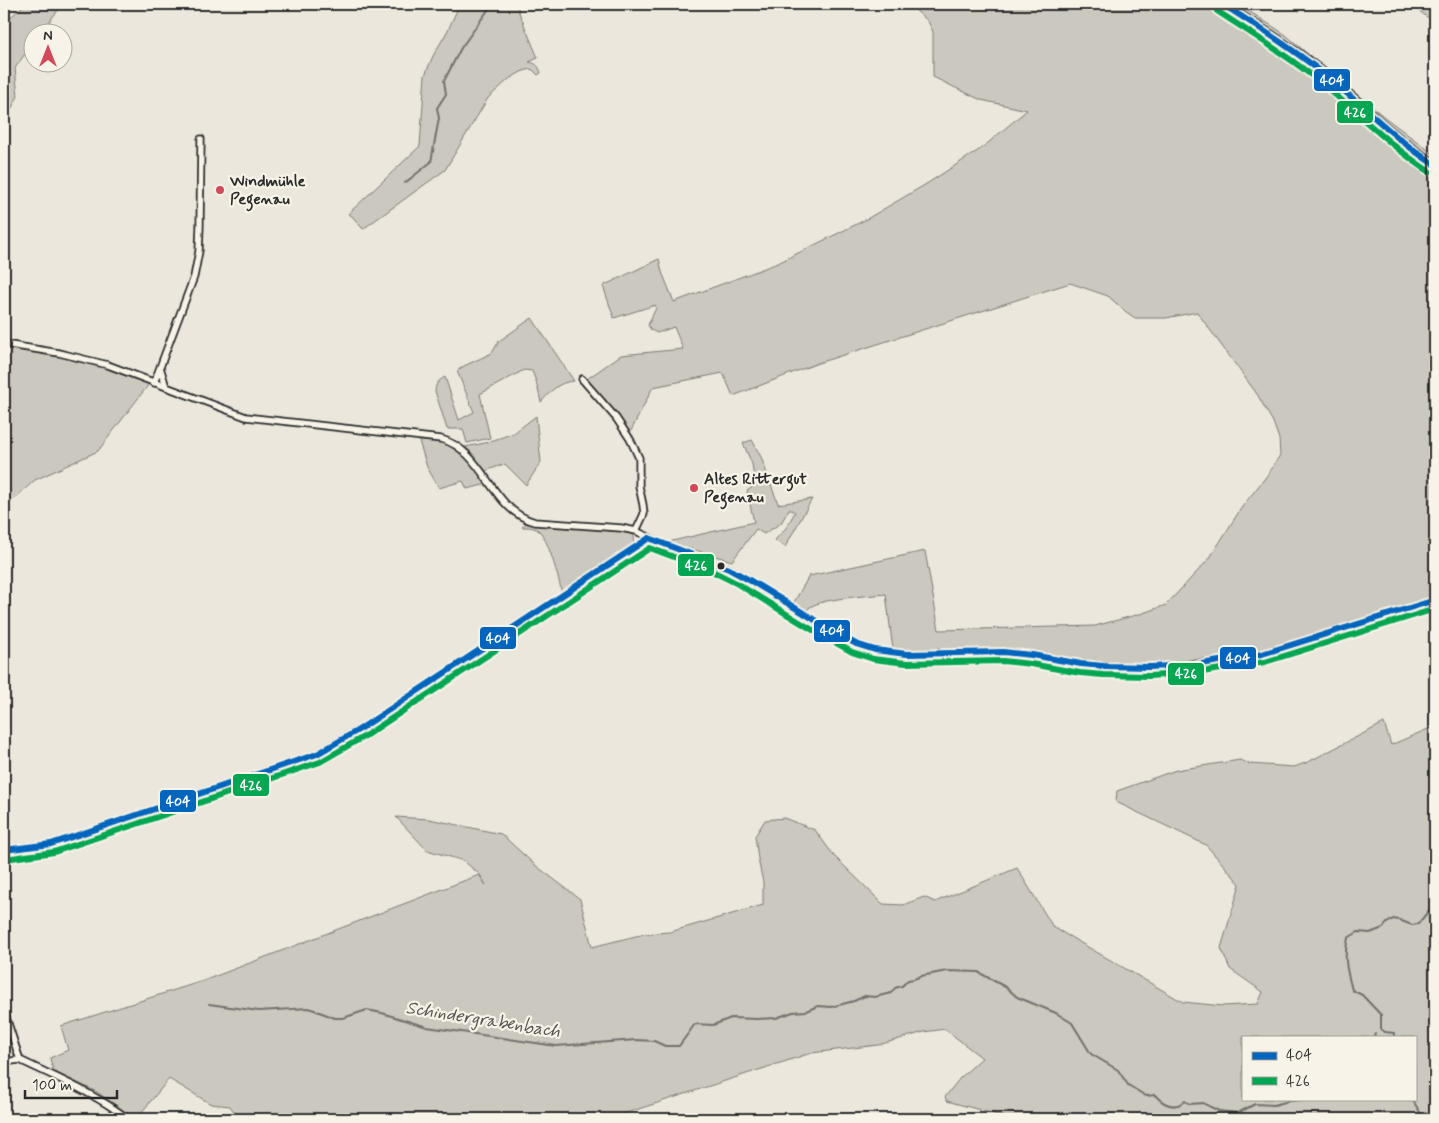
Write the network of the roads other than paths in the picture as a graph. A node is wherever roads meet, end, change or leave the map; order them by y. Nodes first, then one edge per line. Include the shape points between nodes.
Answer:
1 (1222, 4) edge
2 (201, 139) dead end
3 (1435, 165) edge
4 (4, 344) edge
5 (160, 367) junction
6 (582, 379) dead end
7 (154, 383) junction
8 (166, 388) junction
9 (636, 531) junction
10 (649, 538) junction
11 (1435, 600) edge
12 (4, 850) edge
13 (4, 1011) edge
14 (4, 1060) edge
15 (20, 1060) junction
16 (128, 1119) edge

1 - 3 main road via 1300,56
2 - 5 street via 199,251 194,277
4 - 7 street via 82,357
5 - 7 street
5 - 8 street
6 - 9 street via 616,418 639,458 644,514
7 - 8 street
8 - 9 street via 246,416 449,441 486,476 509,509 527,520
9 - 10 street
10 - 11 street via 730,569 851,642 900,654 1004,652 1080,664 1151,668 1198,664 1262,654
10 - 12 street via 384,714 317,754 51,844
13 - 15 street
14 - 15 street
15 - 16 street via 82,1090

